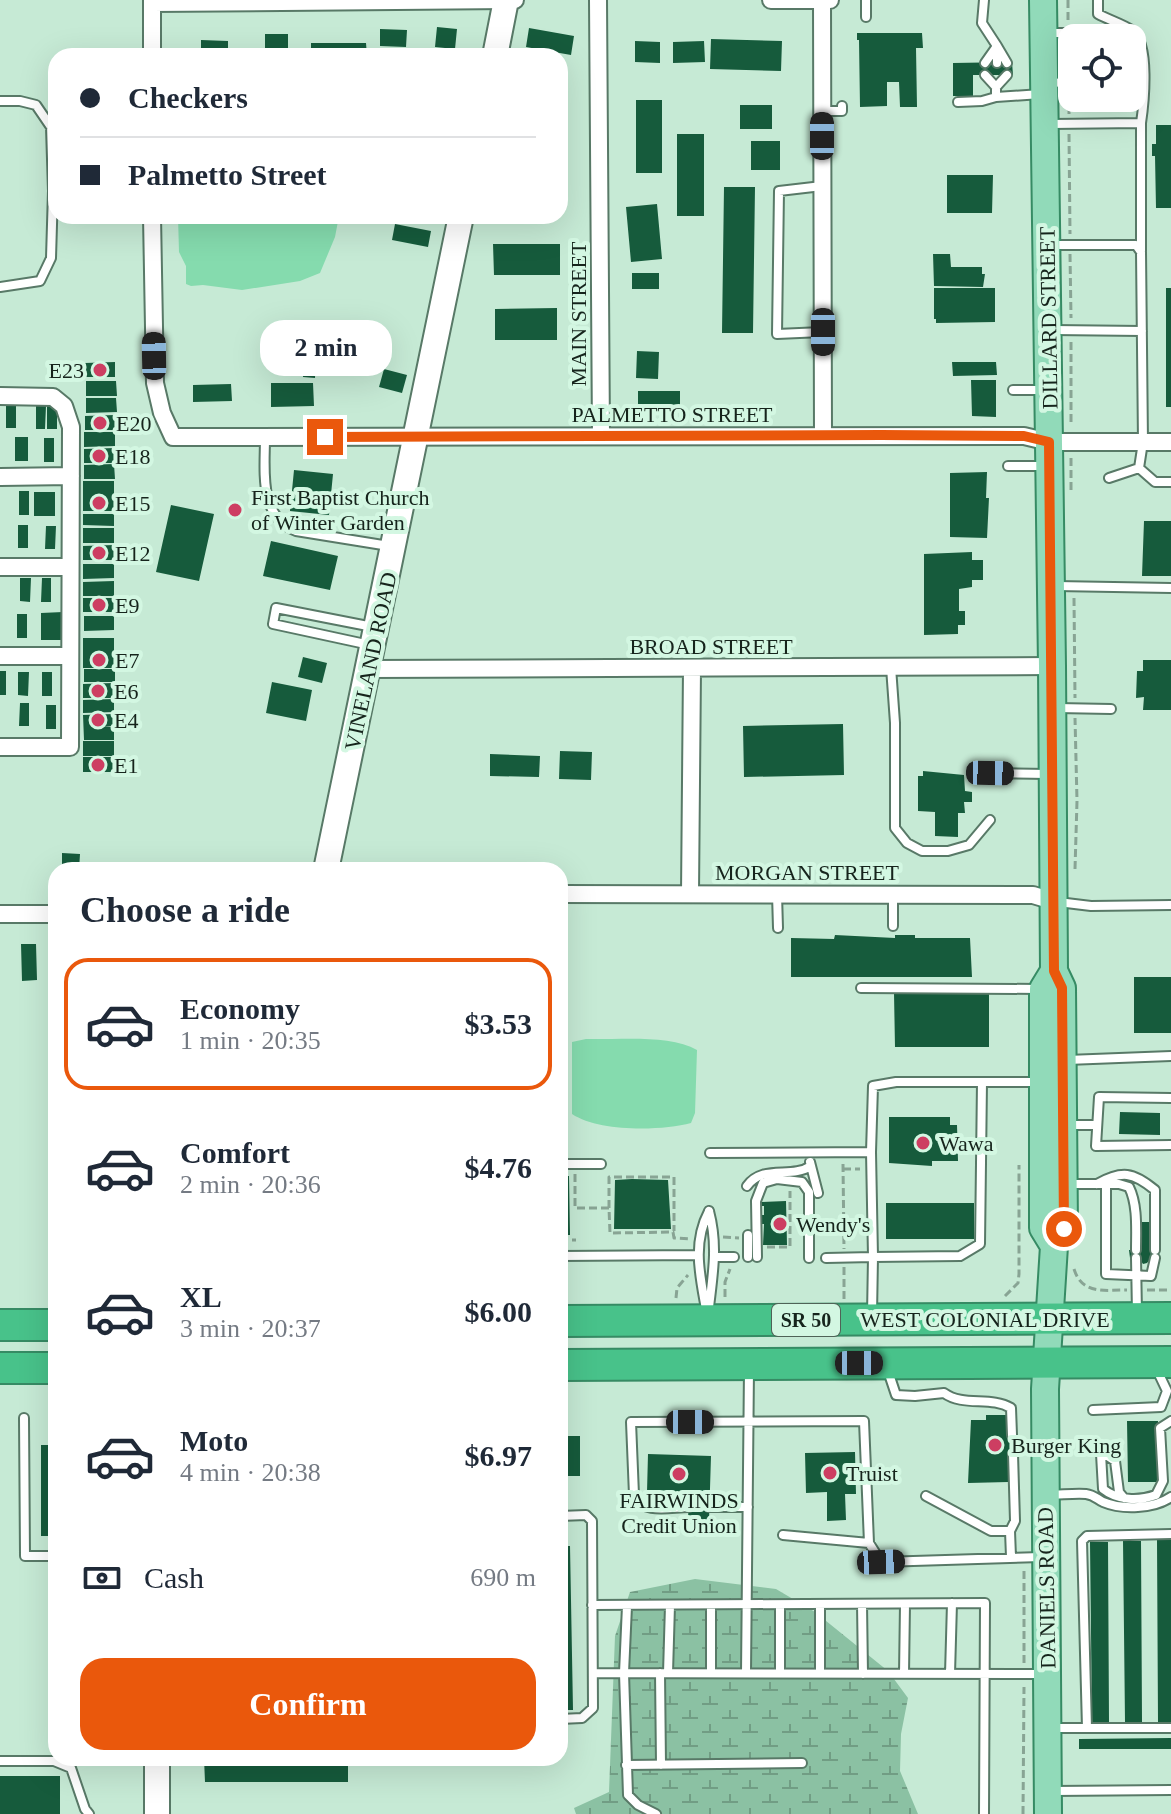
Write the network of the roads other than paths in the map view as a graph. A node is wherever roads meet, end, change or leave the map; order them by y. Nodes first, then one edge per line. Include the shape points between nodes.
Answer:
1 (506, 0) edge
2 (516, 0) edge
3 (598, 0) edge
4 (771, 0) edge
5 (822, 0) edge
6 (832, 0) edge
7 (866, 0) edge
8 (984, 0) edge
9 (1043, 0) edge
10 (1098, 0) edge
11 (152, 2) edge
12 (358, 2) edge
13 (866, 17) dead end
14 (1044, 34) junction
15 (1058, 34) edge
16 (997, 46) junction
17 (152, 48) edge
18 (497, 48) edge
19 (985, 63) dead end
20 (1002, 63) dead end
21 (985, 75) dead end
22 (996, 75) dead end
23 (1007, 75) dead end
24 (1058, 86) edge
25 (1044, 89) junction
26 (996, 92) junction
27 (0, 101) edge
28 (958, 102) dead end
29 (842, 106) dead end
30 (822, 111) junction
31 (48, 123) edge
32 (1141, 123) junction
33 (1045, 124) junction
34 (822, 186) junction
35 (53, 224) edge
36 (152, 224) edge
37 (459, 224) edge
38 (1047, 245) junction
39 (1141, 252) junction
40 (0, 287) edge
41 (1048, 330) junction
42 (1142, 331) junction
43 (823, 332) junction
44 (1013, 390) dead end
45 (1049, 390) junction
46 (0, 396) edge
47 (823, 435) junction
48 (601, 436) junction
49 (265, 437) junction
50 (416, 437) junction
51 (1143, 442) junction
52 (1171, 442) edge
53 (1050, 454) junction
54 (1008, 466) dead end
55 (1139, 468) junction
56 (71, 476) junction
57 (0, 477) edge
58 (1109, 478) dead end
59 (1171, 482) edge
60 (394, 547) junction
61 (0, 567) edge
62 (70, 567) junction
63 (1051, 586) junction
64 (1171, 588) edge
65 (374, 648) junction
66 (0, 656) edge
67 (70, 656) junction
68 (1052, 666) junction
69 (891, 667) junction
70 (692, 669) junction
71 (1052, 708) junction
72 (1111, 709) dead end
73 (0, 747) edge
74 (990, 773) dead end
75 (1053, 774) junction
76 (990, 820) dead end
77 (328, 862) edge
78 (568, 894) edge
79 (690, 894) junction
80 (777, 894) junction
81 (892, 894) junction
82 (1053, 901) junction
83 (1171, 905) edge
84 (0, 914) edge
85 (48, 914) edge
86 (893, 926) dead end
87 (778, 928) dead end
88 (1048, 980) junction
89 (861, 988) dead end
90 (1171, 1056) edge
91 (1062, 1060) junction
92 (982, 1082) junction
93 (1043, 1082) junction
94 (1171, 1098) edge
95 (1064, 1125) junction
96 (1096, 1125) junction
97 (1171, 1145) edge
98 (871, 1152) junction
99 (710, 1153) dead end
100 (808, 1153) junction
101 (568, 1164) edge
102 (601, 1164) dead end
103 (811, 1166) junction
104 (1064, 1184) junction
105 (1101, 1184) junction
106 (747, 1186) dead end
107 (818, 1193) dead end
108 (693, 1255) junction
109 (1064, 1255) junction
110 (568, 1256) edge
111 (716, 1257) junction
112 (734, 1257) dead end
113 (753, 1257) dead end
114 (873, 1257) junction
115 (809, 1258) dead end
116 (826, 1258) dead end
117 (1095, 1269) dead end
118 (1106, 1274) junction
119 (1137, 1275) junction
120 (1137, 1304) junction
121 (568, 1307) edge
122 (872, 1309) junction
123 (706, 1310) junction
124 (1051, 1318) junction
125 (1171, 1318) edge
126 (0, 1325) edge
127 (48, 1325) edge
128 (1162, 1362) edge
129 (886, 1363) junction
130 (1046, 1363) junction
131 (749, 1364) junction
132 (568, 1365) edge
133 (0, 1368) edge
134 (48, 1368) edge
135 (1093, 1410) dead end
136 (24, 1418) dead end
137 (1171, 1421) edge
138 (750, 1422) junction
139 (1012, 1435) dead end
140 (1013, 1454) dead end
141 (1046, 1495) junction
142 (926, 1496) dead end
143 (1171, 1497) edge
144 (1124, 1498) junction
145 (689, 1507) dead end
146 (709, 1507) dead end
147 (748, 1507) junction
148 (568, 1516) edge
149 (1010, 1531) junction
150 (1171, 1534) edge
151 (783, 1535) dead end
152 (869, 1543) junction
153 (48, 1556) edge
154 (1011, 1557) junction
155 (1046, 1557) junction
156 (952, 1603) junction
157 (820, 1604) junction
158 (862, 1604) junction
159 (905, 1604) junction
160 (592, 1605) junction
161 (670, 1605) junction
162 (711, 1605) junction
163 (747, 1605) junction
164 (780, 1605) junction
165 (627, 1606) junction
166 (593, 1673) junction
167 (624, 1673) junction
168 (664, 1673) junction
169 (711, 1673) junction
170 (746, 1673) junction
171 (780, 1673) junction
172 (820, 1673) junction
173 (863, 1674) junction
174 (904, 1674) junction
175 (950, 1674) junction
176 (985, 1674) junction
177 (1047, 1674) junction
178 (568, 1719) edge
179 (1047, 1728) junction
180 (1087, 1728) junction
181 (1171, 1728) edge
182 (0, 1761) edge
183 (48, 1761) edge
184 (802, 1763) dead end
185 (626, 1765) junction
186 (661, 1765) junction
187 (66, 1766) edge
188 (157, 1766) edge
189 (1171, 1790) edge
190 (1048, 1802) edge
191 (89, 1814) edge
192 (157, 1814) edge
193 (656, 1814) edge
194 (984, 1814) edge

1 - 2 street
1 - 12 street
1 - 18 main road
3 - 48 street, MAIN STREET
4 - 5 street
5 - 6 street
5 - 30 street
7 - 13 lane
8 - 16 lane via 982,23
9 - 14 main road, DILLARD STREET
10 - 32 lane via 1098,14 1135,32 1142,44
11 - 12 street
11 - 17 street
14 - 15 lane
14 - 25 main road, DILLARD STREET
16 - 19 lane
16 - 20 lane
21 - 26 lane
22 - 26 lane
23 - 26 lane
24 - 25 lane
25 - 26 lane
25 - 33 main road, DILLARD STREET
26 - 28 lane via 982,101
27 - 31 lane via 36,105
29 - 30 lane via 842,111
30 - 34 street
32 - 33 lane
32 - 39 lane
33 - 38 main road, DILLARD STREET
34 - 43 street
34 - 43 lane via 779,191 777,334
35 - 40 lane via 51,258 40,281
36 - 49 street, PALMETTO STREET via 155,383 173,437
37 - 50 main road, VINELAND ROAD
38 - 39 lane via 1136,245
38 - 41 main road, DILLARD STREET
39 - 42 lane
41 - 42 lane
41 - 45 main road, DILLARD STREET
42 - 51 lane
43 - 47 street
44 - 45 lane
45 - 53 main road, DILLARD STREET
46 - 56 street via 53,397 64,406 71,427
47 - 48 street, PALMETTO STREET
47 - 53 street, PALMETTO STREET via 1024,436
48 - 50 street, PALMETTO STREET
49 - 50 street, PALMETTO STREET
49 - 60 lane via 265,489 282,526
50 - 60 main road, VINELAND ROAD
51 - 52 street, PALMETTO STREET
51 - 53 street, PALMETTO STREET
51 - 55 lane
53 - 54 lane
53 - 63 main road, DILLARD STREET
55 - 58 lane
55 - 59 lane via 1155,482
56 - 57 street
56 - 62 street
60 - 65 main road, VINELAND ROAD
61 - 62 street
62 - 67 street
63 - 64 lane
63 - 68 main road, DILLARD STREET
65 - 65 lane via 276,608 273,624
65 - 70 street, BROAD STREET
65 - 77 main road, VINELAND ROAD
66 - 67 street
67 - 73 street via 70,747
68 - 69 street, BROAD STREET
68 - 71 main road, DILLARD STREET
69 - 70 street, BROAD STREET
69 - 76 lane via 895,828 922,851 948,851 969,845
70 - 79 street
71 - 72 lane
71 - 75 main road, DILLARD STREET
74 - 75 lane
75 - 82 main road, DILLARD STREET
78 - 79 street, MORGAN STREET
79 - 80 street, MORGAN STREET
80 - 81 street, MORGAN STREET
80 - 87 lane
81 - 82 street, MORGAN STREET via 1033,895
81 - 86 lane
82 - 83 lane
82 - 88 main road, DILLARD STREET
84 - 85 street
88 - 89 lane
88 - 91 main road, DILLARD STREET via 1062,988
88 - 93 main road, DILLARD STREET
90 - 91 lane
91 - 95 main road, DILLARD STREET
92 - 93 lane
92 - 98 lane via 873,1086
92 - 114 lane via 980,1244 960,1256
93 - 109 main road, DILLARD STREET via 1043,1228
94 - 96 lane via 1099,1097
95 - 96 lane
95 - 104 main road, DILLARD STREET
96 - 97 lane via 1096,1146
98 - 100 lane
98 - 114 lane
99 - 100 lane
100 - 103 lane
101 - 102 lane
103 - 106 lane via 802,1172 761,1175
103 - 107 lane
104 - 105 lane
104 - 109 main road, DILLARD STREET
105 - 118 lane
105 - 119 lane via 1129,1187 1133,1194
105 - 119 lane via 1115,1174 1139,1177 1155,1190 1151,1276
108 - 110 lane
108 - 111 lane via 709,1211
108 - 123 lane
109 - 124 main road, DILLARD STREET
111 - 112 lane
111 - 123 lane
113 - 115 lane via 756,1201 763,1183 777,1179 802,1182 809,1192
114 - 116 lane
114 - 122 lane
117 - 118 lane
118 - 119 lane
119 - 120 lane
120 - 124 highway, WEST COLONIAL DRIVE / SR 50
120 - 125 highway, WEST COLONIAL DRIVE / SR 50
121 - 123 highway, WEST COLONIAL DRIVE / SR 50
122 - 123 highway, WEST COLONIAL DRIVE / SR 50
122 - 124 highway, WEST COLONIAL DRIVE / SR 50
124 - 130 main road, DILLARD STREET
126 - 127 highway
128 - 130 highway, WEST COLONIAL DRIVE / SR 50
128 - 135 lane via 1167,1391 1161,1407
129 - 130 highway, WEST COLONIAL DRIVE / SR 50
129 - 131 highway, WEST COLONIAL DRIVE / SR 50
129 - 139 lane via 896,1395 944,1393 1011,1408
130 - 141 main road, DANIELS ROAD
131 - 132 highway, WEST COLONIAL DRIVE / SR 50
131 - 138 lane
133 - 134 highway
136 - 153 lane via 25,1556
137 - 144 lane via 1160,1428 1163,1481 1156,1495
138 - 145 lane via 631,1422 634,1495 642,1506
138 - 147 lane
138 - 152 lane via 864,1421
140 - 149 lane via 1015,1521
141 - 143 lane via 1084,1494 1127,1506 1150,1506
141 - 155 main road, DANIELS ROAD
142 - 149 lane via 991,1531
144 - 144 lane via 1115,1461 1095,1448 1101,1454 1103,1489
146 - 147 lane
147 - 163 lane
148 - 160 lane via 586,1515 592,1521
149 - 154 lane
150 - 180 lane via 1087,1536 1082,1541
151 - 152 lane
152 - 154 lane via 881,1562
154 - 155 lane
155 - 177 main road, DANIELS ROAD
156 - 159 lane
156 - 175 lane
156 - 176 lane via 985,1603
157 - 158 lane
157 - 164 lane
157 - 172 lane
158 - 159 lane
158 - 173 lane
159 - 174 lane
160 - 165 lane
160 - 166 lane
161 - 162 lane
161 - 165 lane
161 - 168 lane
162 - 163 lane
162 - 169 lane
163 - 164 lane
163 - 170 lane
164 - 171 lane
165 - 167 lane
166 - 167 lane
166 - 178 lane via 593,1708 582,1718
167 - 168 lane
167 - 185 lane
168 - 169 lane
168 - 186 lane
169 - 170 lane
170 - 171 lane
171 - 172 lane
172 - 173 lane
173 - 174 lane
174 - 175 lane
175 - 176 lane
176 - 177 lane
176 - 194 lane
177 - 179 main road, DANIELS ROAD
179 - 180 lane
179 - 190 main road, DANIELS ROAD
180 - 181 lane
182 - 183 lane
184 - 186 lane
185 - 186 lane
185 - 193 lane via 628,1795
187 - 191 lane
188 - 192 main road
189 - 190 lane

